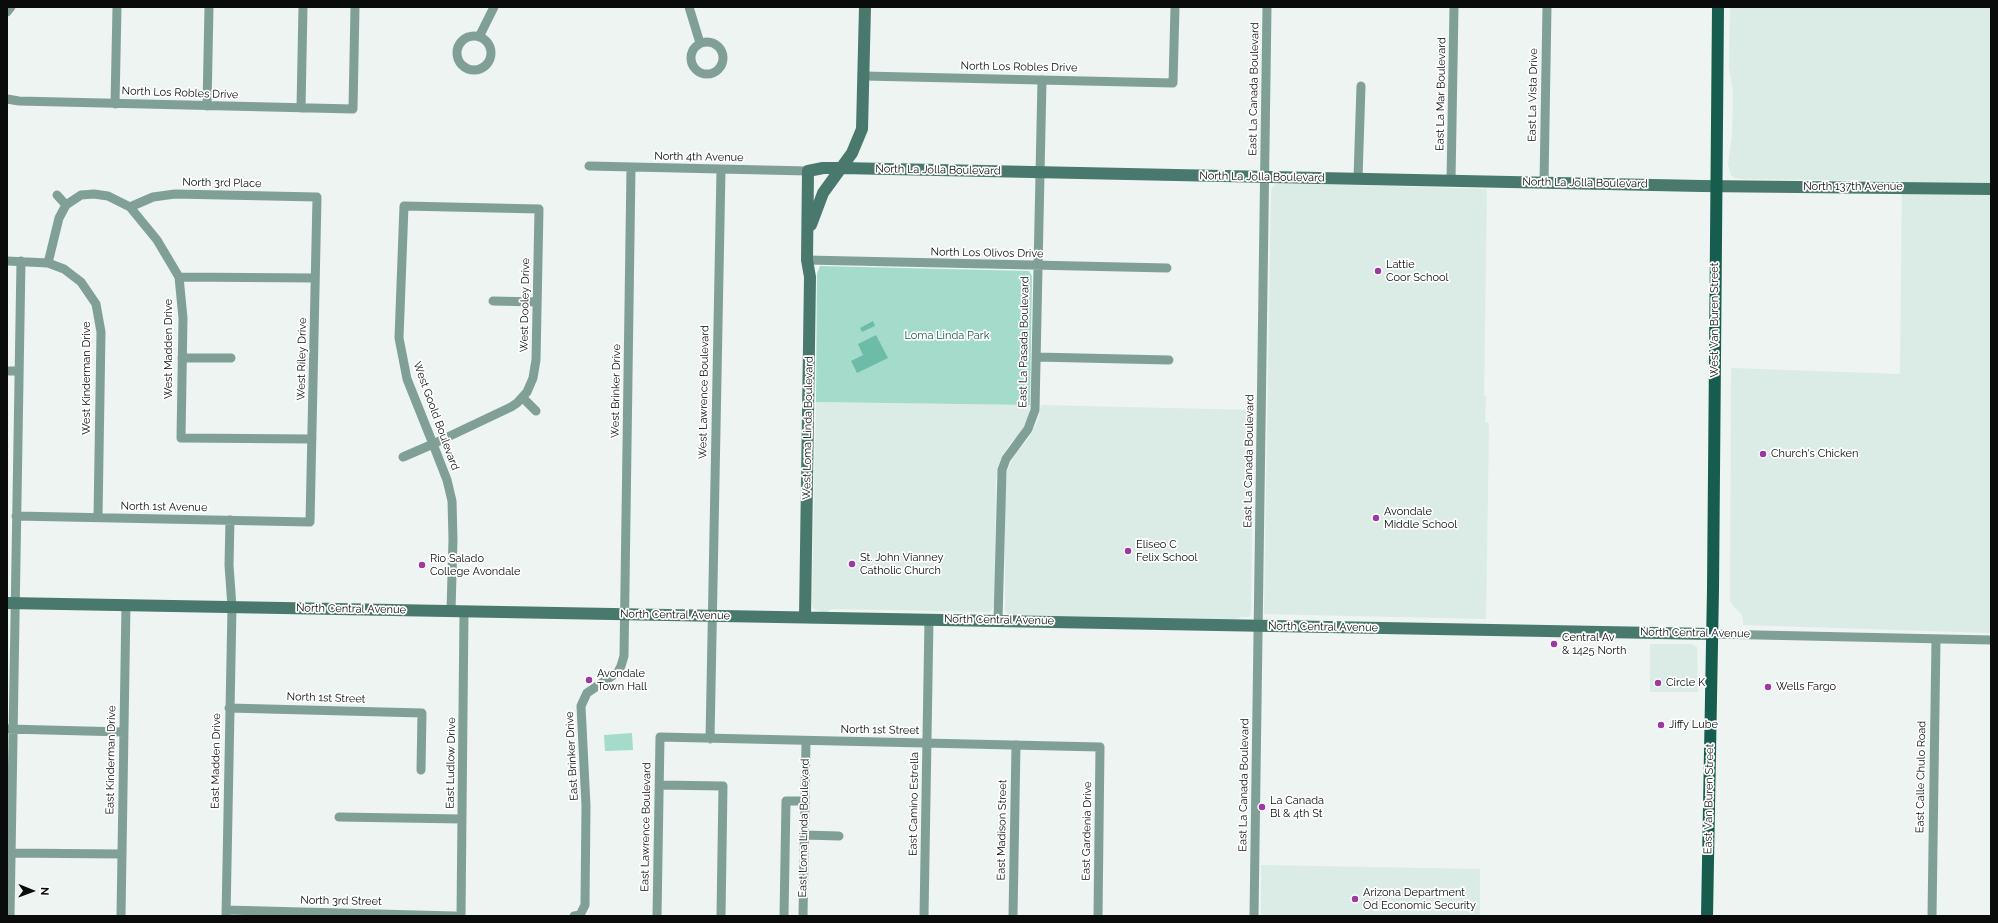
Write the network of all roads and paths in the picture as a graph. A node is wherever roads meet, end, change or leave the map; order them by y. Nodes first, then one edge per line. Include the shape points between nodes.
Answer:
1 (11, 7) edge
2 (117, 7) edge
3 (209, 7) edge
4 (303, 7) edge
5 (355, 7) edge
6 (494, 7) edge
7 (689, 7) edge
8 (865, 7) edge
9 (1175, 7) edge
10 (1267, 7) edge
11 (1454, 7) edge
12 (1547, 7) edge
13 (1718, 7) edge
14 (7, 12) edge
15 (479, 37) dead end
16 (700, 43) dead end
17 (864, 76) junction
18 (1042, 80) junction
19 (1361, 86) dead end
20 (7, 98) edge
21 (115, 104) junction
22 (207, 106) junction
23 (301, 108) junction
24 (589, 166) dead end
25 (632, 167) junction
26 (841, 168) junction
27 (721, 170) junction
28 (808, 171) junction
29 (1040, 172) junction
30 (1265, 177) junction
31 (1358, 178) junction
32 (1451, 181) junction
33 (1544, 183) junction
34 (1716, 186) junction
35 (1991, 189) edge
36 (57, 195) dead end
37 (317, 197) joint
38 (66, 205) junction
39 (404, 206) joint
40 (130, 207) junction
41 (807, 240) junction
42 (807, 260) junction
43 (7, 261) edge
44 (21, 261) junction
45 (48, 263) junction
46 (1038, 266) junction
47 (1167, 268) dead end
48 (179, 277) junction
49 (315, 278) junction
50 (493, 301) dead end
51 (537, 302) junction
52 (1036, 357) junction
53 (182, 358) junction
54 (231, 358) dead end
55 (1169, 360) dead end
56 (7, 371) edge
57 (19, 371) junction
58 (522, 398) junction
59 (536, 411) dead end
60 (312, 439) junction
61 (433, 444) junction
62 (403, 457) dead end
63 (16, 516) junction
64 (98, 518) junction
65 (230, 520) junction
66 (310, 522) joint
67 (11, 603) edge
68 (126, 604) junction
69 (232, 607) junction
70 (451, 611) junction
71 (464, 611) junction
72 (625, 614) junction
73 (712, 616) junction
74 (805, 617) junction
75 (929, 619) junction
76 (998, 620) junction
77 (1258, 626) junction
78 (1712, 634) junction
79 (1936, 639) junction
80 (1991, 640) edge
81 (229, 708) junction
82 (10, 729) edge
83 (124, 732) junction
84 (660, 737) joint
85 (710, 738) junction
86 (806, 741) junction
87 (926, 743) junction
88 (1016, 745) junction
89 (1100, 747) joint
90 (421, 770) dead end
91 (659, 784) junction
92 (804, 801) junction
93 (339, 817) dead end
94 (462, 819) junction
95 (804, 835) junction
96 (839, 836) dead end
97 (9, 853) edge
98 (122, 854) junction
99 (226, 913) edge
100 (577, 915) edge
101 (10, 916) edge
102 (121, 916) edge
103 (455, 916) edge
104 (461, 916) edge
105 (657, 916) edge
106 (721, 916) edge
107 (784, 916) edge
108 (803, 916) edge
109 (924, 916) edge
110 (1013, 916) edge
111 (1098, 916) edge
112 (1254, 916) edge
113 (1707, 916) edge
114 (1932, 916) edge

1 - 14 street
2 - 21 street
3 - 22 street
4 - 23 street
5 - 23 street, North Los Robles Drive via 353,109
6 - 15 street
7 - 16 street
8 - 17 street
9 - 18 street, North Los Robles Drive via 1173,83
10 - 30 street, East La Canada Boulevard
11 - 32 street, East La Mar Boulevard
12 - 33 street, East La Vista Drive
13 - 34 main road, West Van Buren Street
17 - 18 street, North Los Robles Drive
17 - 26 street, West Loma Linda Boulevard via 862,129 856,148
18 - 29 street, East La Pasada Boulevard
19 - 31 street
20 - 21 street, North Los Robles Drive via 19,101
21 - 22 street, North Los Robles Drive
22 - 23 street, North Los Robles Drive
24 - 25 street, North 4th Avenue
25 - 27 street, North 4th Avenue
25 - 72 street, West Brinker Drive
26 - 28 street, North La Jolla Boulevard
26 - 29 street, North La Jolla Boulevard
26 - 41 street, West Loma Linda Boulevard via 819,200
27 - 28 street, North 4th Avenue
27 - 73 street, West Lawrence Boulevard
28 - 41 street, West Loma Linda Boulevard
29 - 30 street, North La Jolla Boulevard
29 - 46 street, East La Pasada Boulevard
30 - 31 street, North La Jolla Boulevard
30 - 77 street, East La Canada Boulevard
31 - 32 street, North La Jolla Boulevard
32 - 33 street, North La Jolla Boulevard
33 - 34 street, North La Jolla Boulevard
34 - 35 street, North 137th Avenue
34 - 78 main road, West Van Buren Street
36 - 38 street
37 - 40 street, North 3rd Place via 175,194 153,197
37 - 49 street, West Riley Drive
38 - 40 street, West Madden Drive via 81,195 94,194 108,196
38 - 45 street via 59,218
39 - 51 street, West Dooley Drive via 539,209
39 - 61 street, West Goold Boulevard via 399,338 407,379
40 - 48 street, West Madden Drive via 157,240
41 - 42 street, West Loma Linda Boulevard
42 - 46 street, North Los Olivos Drive
42 - 74 street, West Loma Linda Boulevard via 810,277
43 - 44 street, West Kinderman Drive
44 - 45 street, West Kinderman Drive
44 - 57 street
45 - 64 street, West Kinderman Drive via 64,269 81,282 92,296 99,314
46 - 47 street, North Los Olivos Drive
46 - 52 street, East La Pasada Boulevard
48 - 49 street
48 - 53 street, West Madden Drive
49 - 60 street, West Riley Drive
50 - 51 street
51 - 58 street, West Dooley Drive via 535,370 530,387
52 - 55 street
52 - 76 street, East La Pasada Boulevard via 1036,403 1033,418 1006,459 1002,470
53 - 54 street
53 - 60 street, West Madden Drive via 181,438
56 - 57 street
57 - 63 street
58 - 59 street
58 - 61 street via 511,407
60 - 66 street, West Riley Drive
61 - 62 street
61 - 70 street, West Goold Boulevard via 452,501
63 - 64 street, North 1st Avenue
63 - 67 street
64 - 65 street, North 1st Avenue
65 - 66 street, North 1st Avenue
65 - 69 street via 229,565
67 - 68 street, North Central Avenue
67 - 82 street
68 - 69 street, North Central Avenue
68 - 83 street, East Kinderman Drive
69 - 70 street, North Central Avenue
69 - 81 street, East Madden Drive
70 - 71 street, North Central Avenue
71 - 72 street, North Central Avenue
71 - 94 street, East Ludlow Drive
72 - 73 street, North Central Avenue
72 - 100 street, East Brinker Drive via 624,656 621,666 614,676 587,693 581,706 586,806 585,905
73 - 74 street, North Central Avenue
73 - 85 street
74 - 75 street, North Central Avenue
75 - 76 street, North Central Avenue
75 - 87 street, East Camino Estrella
76 - 77 street, North Central Avenue
77 - 78 street, North Central Avenue
77 - 112 street, East La Canada Boulevard
78 - 79 street, North Central Avenue
78 - 113 main road, East Van Buren Street
79 - 80 street, North Central Avenue
79 - 114 street, East Calle Chulo Road
81 - 90 street, North 1st Street via 422,713
81 - 99 street, East Madden Drive
82 - 83 street
82 - 97 street
83 - 98 street, East Kinderman Drive
84 - 85 street, North 1st Street
84 - 91 street, East Lawrence Boulevard
85 - 86 street, North 1st Street
86 - 87 street, North 1st Street
86 - 92 street, East Loma Linda Boulevard
87 - 88 street, North 1st Street
87 - 109 street, East Camino Estrella
88 - 89 street, North 1st Street
88 - 110 street, East Madison Street
89 - 111 street, East Gardenia Drive
91 - 105 street, East Lawrence Boulevard
91 - 106 street via 723,786
92 - 95 street, East Loma Linda Boulevard
92 - 107 street via 786,801
93 - 94 street
94 - 104 street, East Ludlow Drive
95 - 96 street
95 - 108 street, East Loma Linda Boulevard
97 - 98 street
97 - 101 street
98 - 102 street, East Kinderman Drive
99 - 103 street, North 3rd Street

